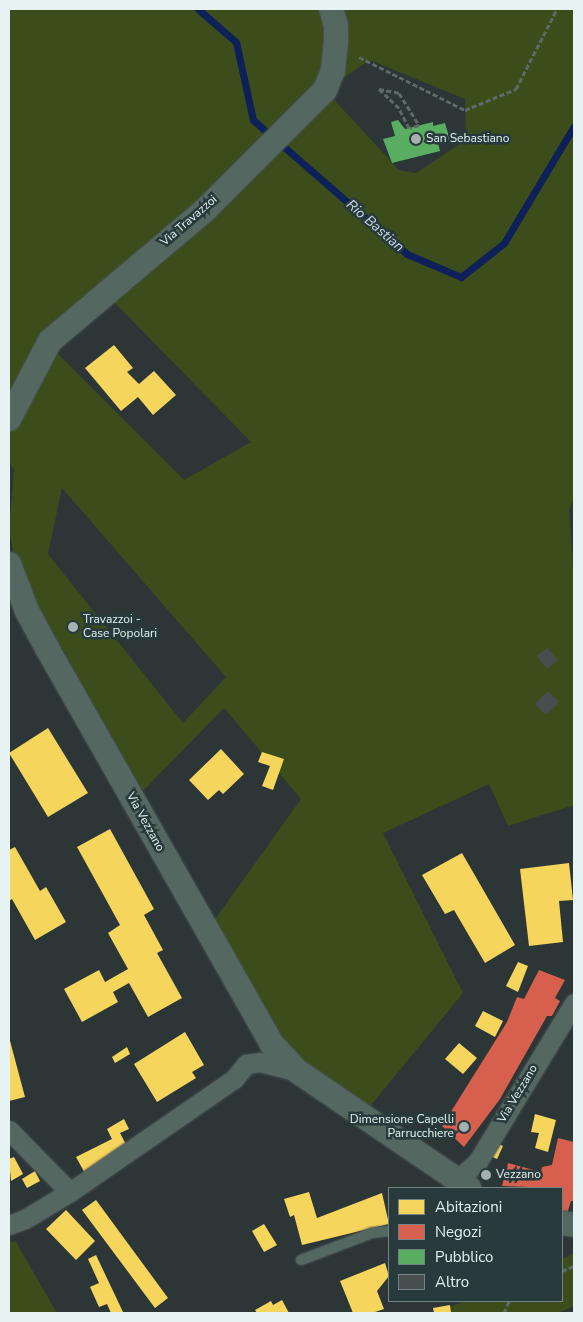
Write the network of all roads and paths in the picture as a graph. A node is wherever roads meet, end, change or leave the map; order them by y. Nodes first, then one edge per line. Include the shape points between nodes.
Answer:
1 (556, 9) edge
2 (334, 17) edge
3 (399, 93) joint
4 (9, 419) edge
5 (9, 564) edge
6 (574, 1003) edge
7 (297, 1071) junction
8 (9, 1130) edge
9 (465, 1186) edge
10 (70, 1192) junction
11 (9, 1225) edge
12 (388, 1231) edge
13 (302, 1260) dead end

1 - 2 path via 516,88 465,110 432,90 362,60
2 - 4 street, Via Travazzoi via 330,76 325,90 206,209 50,341
3 - 3 path via 409,109 419,125 409,128 399,108 379,89
5 - 7 street, Via Vezzano via 27,610 47,648 248,1005 272,1044
6 - 9 street, Via Vezzano
7 - 9 street, Via Vezzano
7 - 10 street, Via Vezzano via 260,1062 246,1064 234,1079
8 - 10 street
10 - 11 street, Via Vezzano
12 - 13 lane via 372,1233

